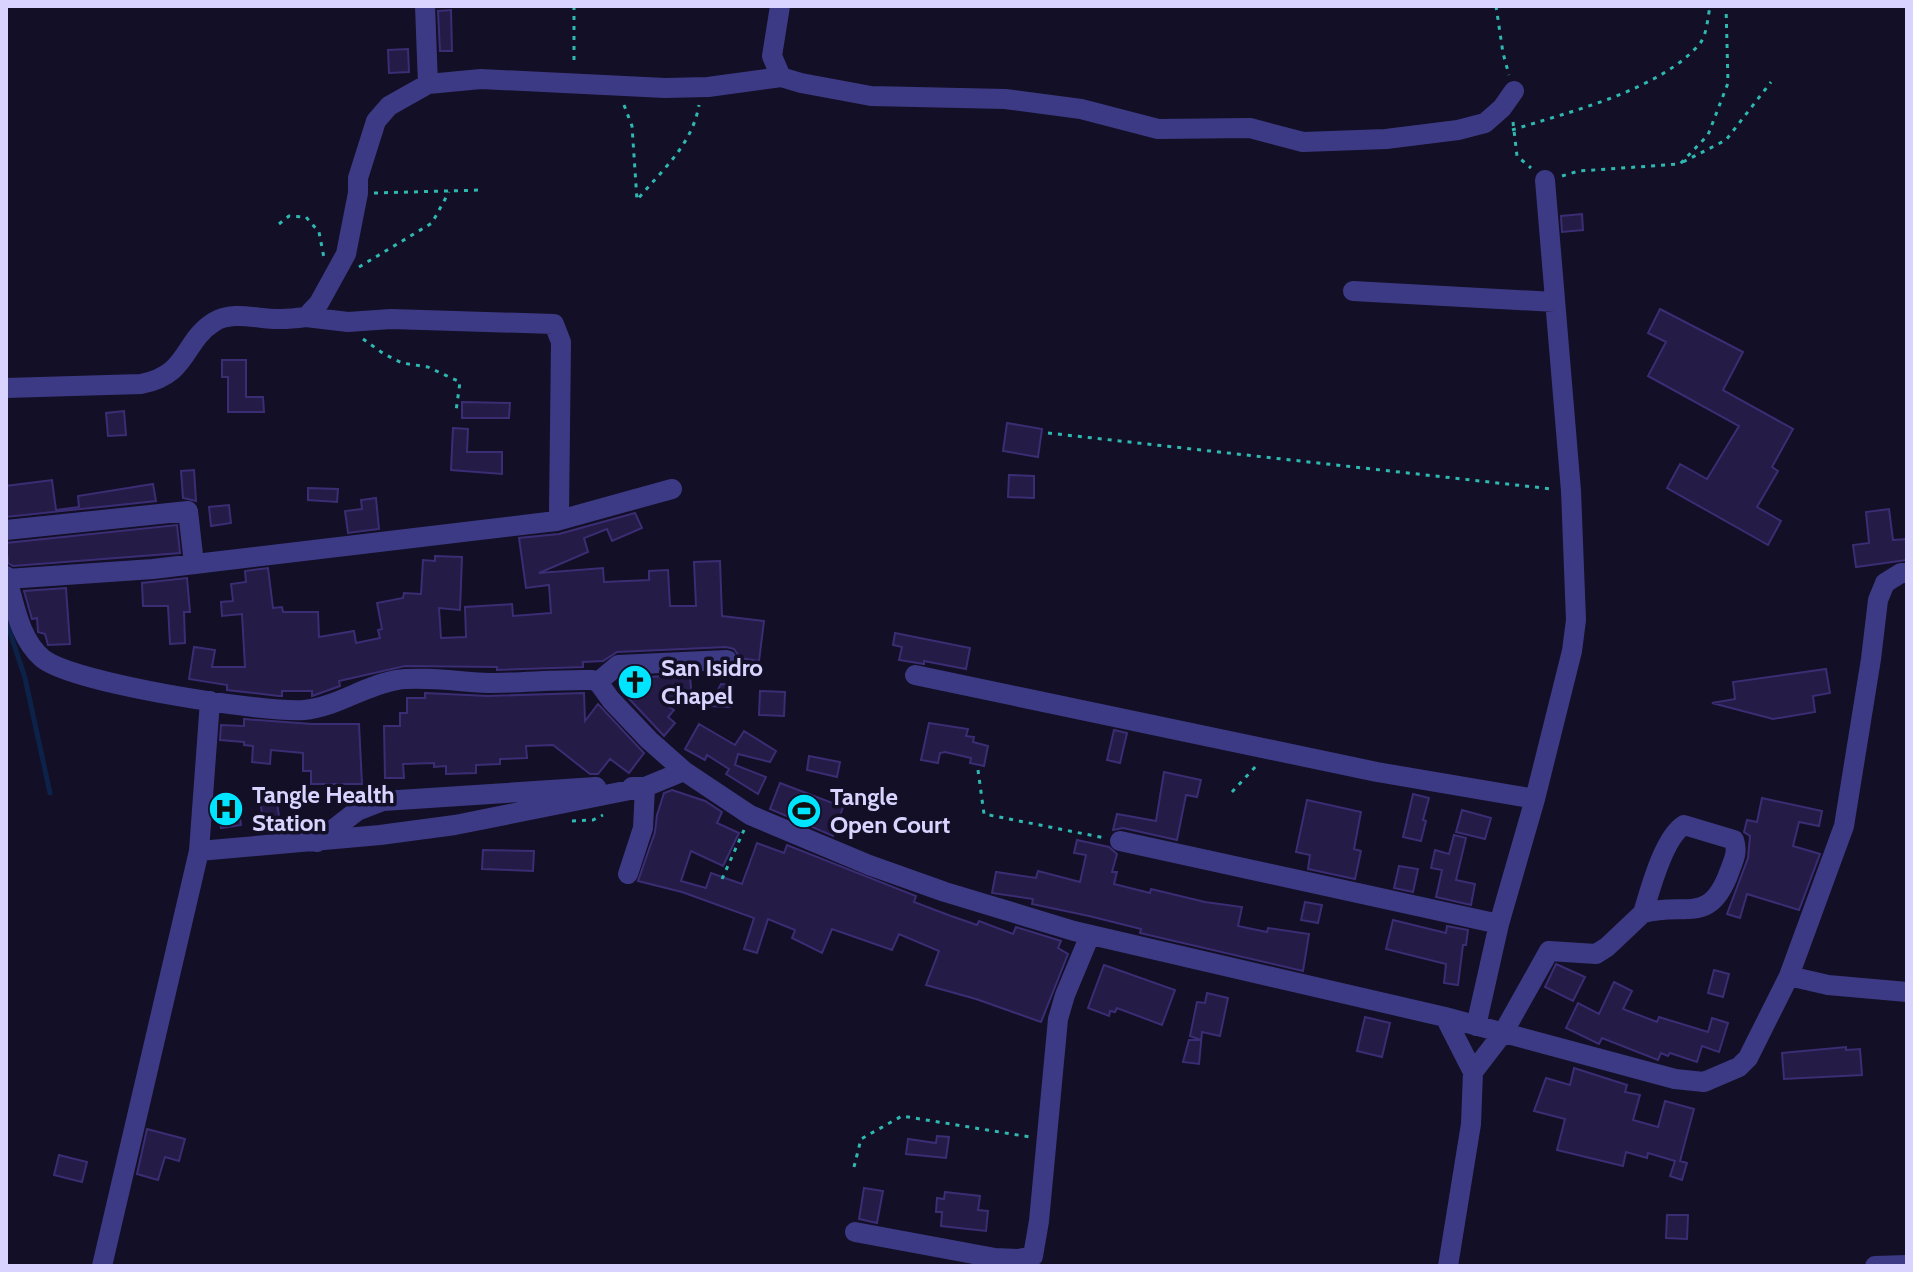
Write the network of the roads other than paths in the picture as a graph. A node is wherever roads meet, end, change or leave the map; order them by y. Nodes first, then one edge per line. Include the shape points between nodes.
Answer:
1 (425, 6) edge
2 (780, 6) edge
3 (781, 77) junction
4 (428, 84) junction
5 (1514, 91) road end
6 (1545, 180) road end
7 (1353, 291) dead end
8 (1555, 302) junction
9 (306, 317) junction
10 (6, 388) edge
11 (672, 489) dead end
12 (556, 521) junction
13 (6, 530) edge
14 (194, 564) junction
15 (1907, 573) edge
16 (6, 578) edge
17 (727, 660) dead end
18 (915, 675) dead end
19 (598, 682) junction
20 (210, 701) junction
21 (684, 771) junction
22 (645, 787) junction
23 (1535, 799) junction
24 (1120, 841) road end
25 (317, 842) junction
26 (199, 851) junction
27 (628, 874) dead end
28 (1643, 913) junction
29 (1499, 924) junction
30 (1090, 935) junction
31 (1789, 976) junction
32 (1907, 992) edge
33 (1445, 1017) junction
34 (1476, 1026) junction
35 (1503, 1033) junction
36 (1473, 1072) junction
37 (855, 1232) dead end
38 (1032, 1261) edge
39 (1907, 1265) edge
40 (102, 1266) edge
41 (1448, 1266) edge
42 (1875, 1266) edge
43 (1890, 1266) edge

1 - 4 street
2 - 3 street via 772,56
3 - 4 street via 665,88 481,79
3 - 5 street via 871,96 1005,99 1081,109 1158,129 1250,128 1303,142 1458,130 1485,123
4 - 9 street via 389,106 376,121 361,162 346,254
6 - 8 street
7 - 8 street
8 - 23 street via 1576,620
9 - 10 street via 229,316 214,322 160,380
9 - 12 street via 554,324 561,361
11 - 12 street
12 - 14 street
13 - 14 street via 188,511
14 - 16 street
15 - 31 street via 1885,583 1878,600 1844,826
16 - 20 street via 26,641 56,667
17 - 19 street via 618,665
18 - 23 street via 1377,772
19 - 20 street via 397,680 302,710
19 - 21 street
20 - 26 street
21 - 22 street
21 - 30 street via 750,815 869,865
22 - 25 street via 455,825
22 - 25 street via 383,801 357,811
22 - 27 street via 643,828
23 - 29 street
24 - 29 street
25 - 26 street
26 - 40 street
28 - 28 street via 1675,831 1684,825 1734,840 1737,850 1712,903 1689,911 1661,908
28 - 35 street via 1596,954 1549,951
29 - 34 street
30 - 33 street
30 - 38 street via 1058,1019
31 - 32 street
31 - 35 street via 1748,1058 1731,1072 1704,1082
33 - 34 street
33 - 36 street
34 - 35 street
35 - 36 street
36 - 41 street via 1471,1124
37 - 38 street
39 - 43 street
42 - 43 street

